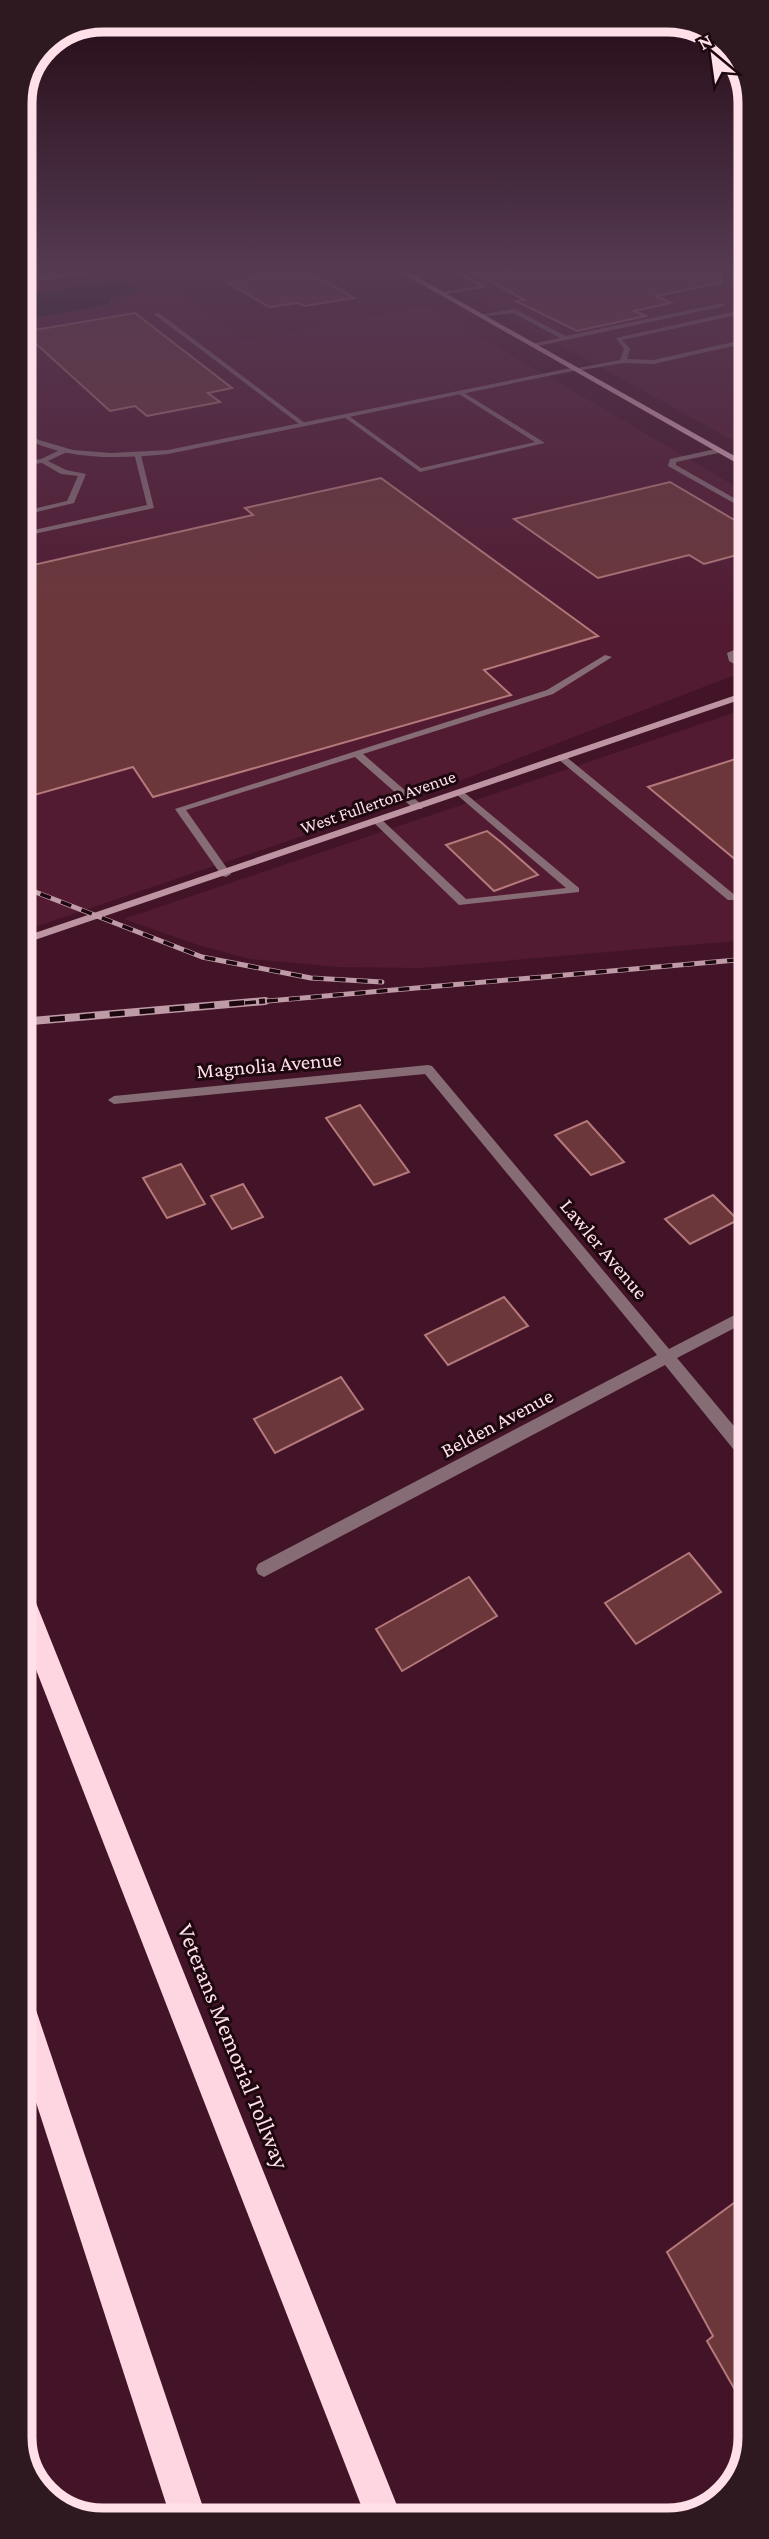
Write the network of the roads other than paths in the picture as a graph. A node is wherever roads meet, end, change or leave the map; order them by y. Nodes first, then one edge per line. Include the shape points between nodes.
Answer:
1 (258, 390) edge
2 (473, 390) edge
3 (614, 390) edge
4 (461, 393) junction
5 (347, 416) junction
6 (304, 425) junction
7 (32, 439) edge
8 (64, 450) junction
9 (720, 450) junction
10 (137, 455) junction
11 (43, 461) junction
12 (738, 461) edge
13 (32, 462) edge
14 (738, 503) edge
15 (32, 511) edge
16 (32, 532) edge
17 (738, 651) edge
18 (608, 657) dead end
19 (738, 663) edge
20 (738, 697) edge
21 (356, 753) junction
22 (561, 757) junction
23 (460, 792) junction
24 (418, 807) junction
25 (377, 821) junction
26 (226, 874) junction
27 (732, 898) dead end
28 (32, 938) edge
29 (428, 1069) joint
30 (114, 1100) dead end
31 (738, 1319) edge
32 (666, 1357) junction
33 (738, 1443) edge
34 (264, 1569) dead end
35 (32, 1626) edge
36 (32, 2040) edge
37 (185, 2507) edge
38 (380, 2507) edge

1 - 6 street
2 - 4 street
3 - 9 main road
4 - 5 street
4 - 5 street via 541,443 420,470
5 - 6 street
6 - 10 street
7 - 8 street
8 - 10 street
8 - 11 street
9 - 12 main road
9 - 14 street via 673,461 672,466
10 - 16 street via 151,506
11 - 13 street
11 - 15 street via 64,472 82,474 69,503
17 - 19 street via 731,653
18 - 21 street via 550,691
20 - 22 street, West Fullerton Avenue
21 - 24 street
21 - 26 street via 180,809
22 - 23 street, West Fullerton Avenue
22 - 27 street
23 - 24 street, West Fullerton Avenue
23 - 25 street via 575,890 463,902
24 - 25 street, West Fullerton Avenue
25 - 26 street, West Fullerton Avenue
26 - 28 street, West Fullerton Avenue
29 - 30 street, Magnolia Avenue
29 - 32 street, Lawler Avenue
31 - 32 street, Belden Avenue
32 - 33 street, Lawler Avenue
32 - 34 street, Belden Avenue
35 - 38 highway, Veterans Memorial Tollway
36 - 37 highway

